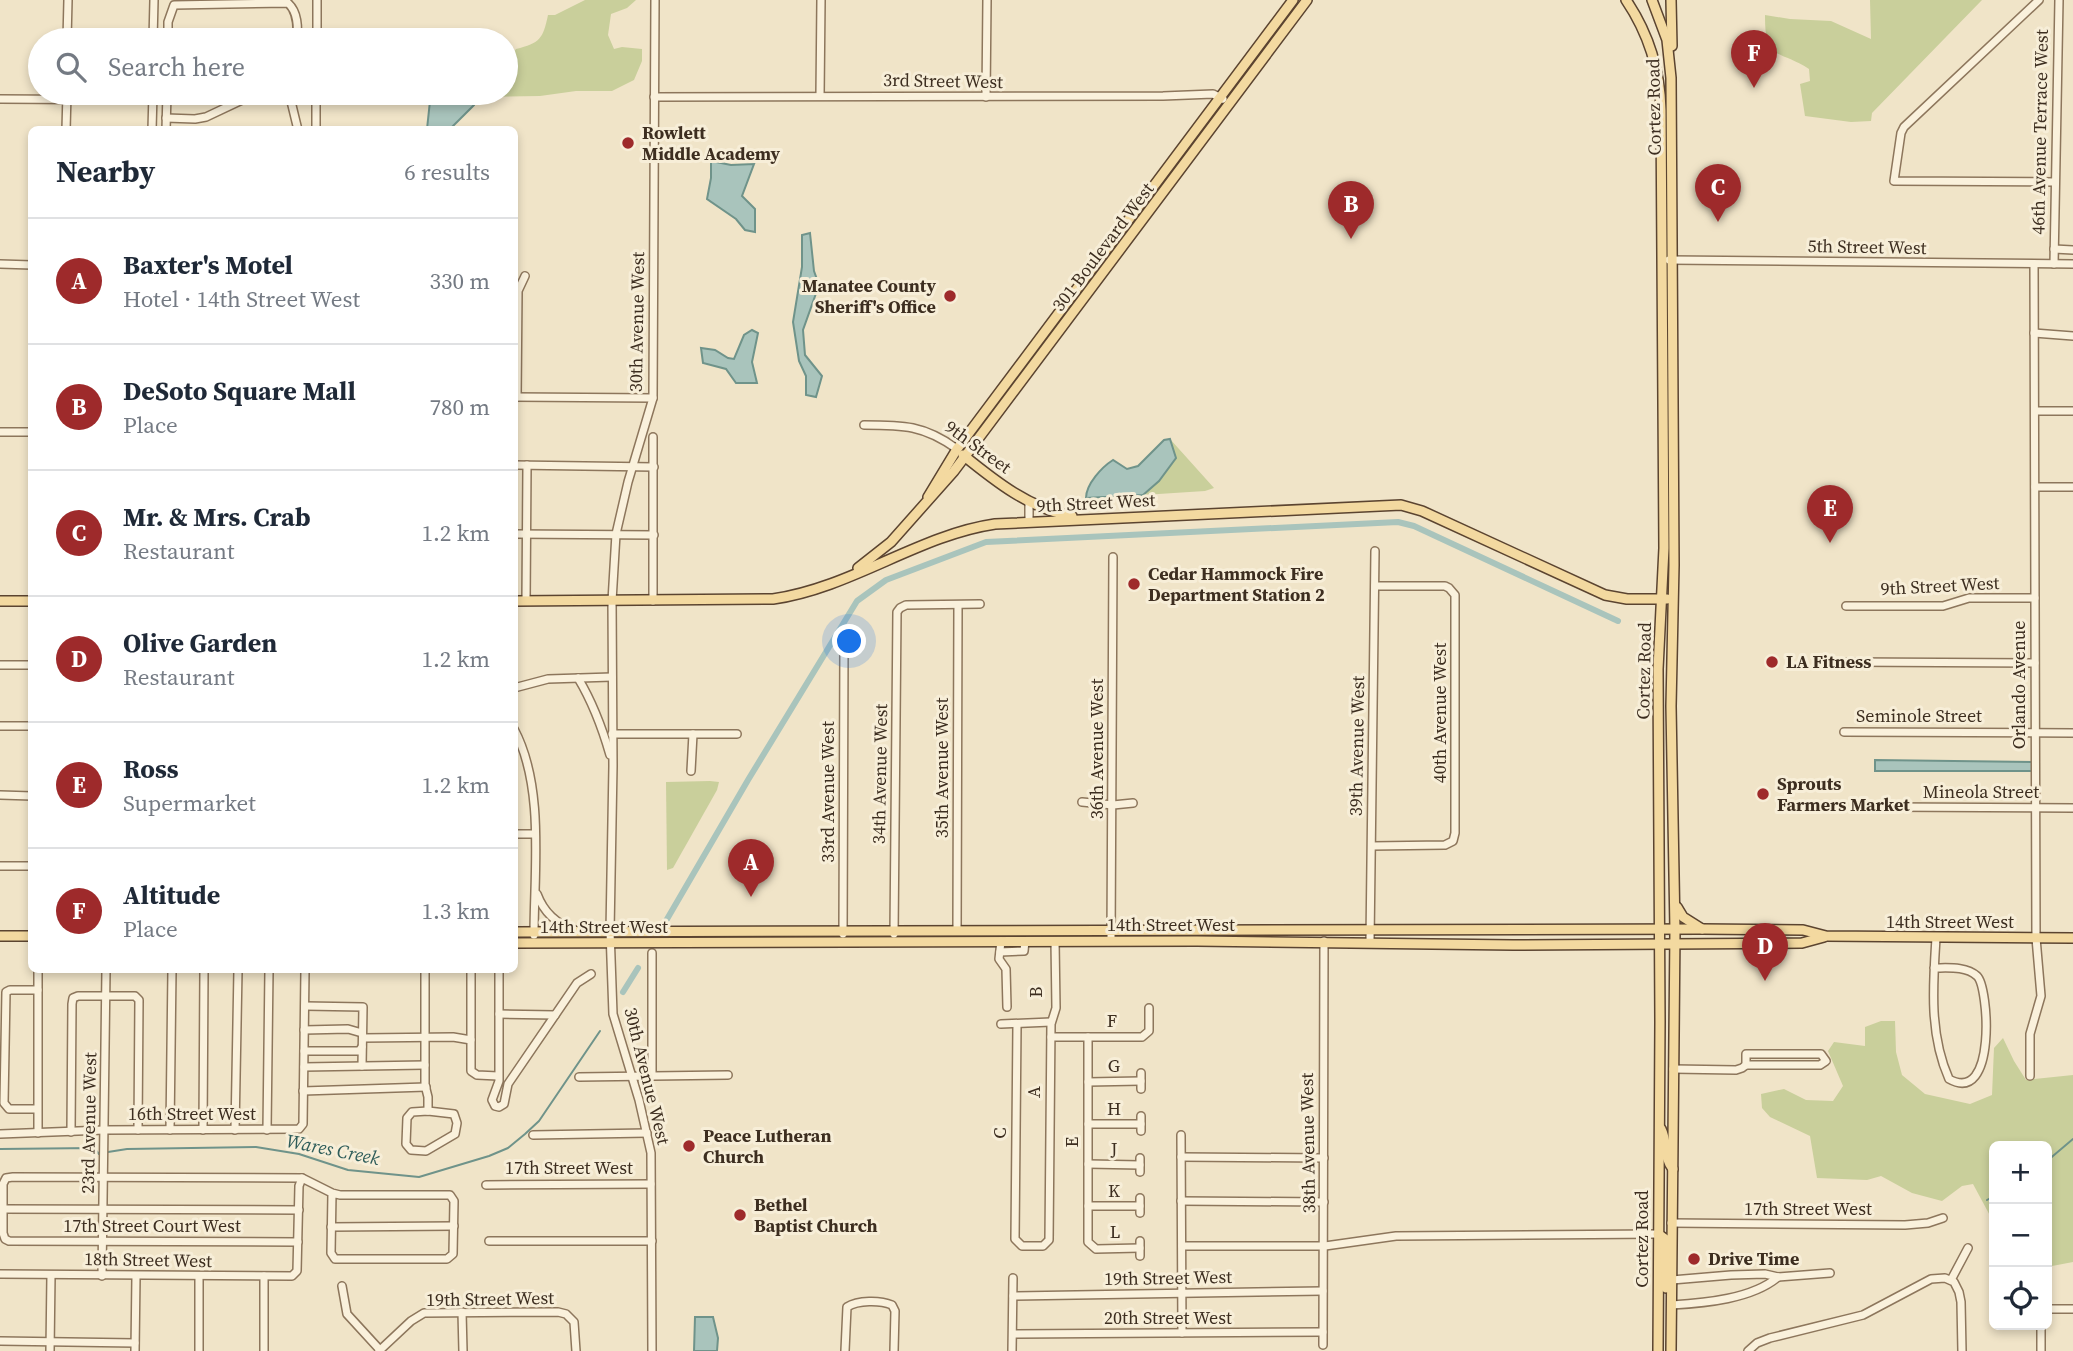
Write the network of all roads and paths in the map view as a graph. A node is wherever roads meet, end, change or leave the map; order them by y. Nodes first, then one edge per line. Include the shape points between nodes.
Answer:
1 (68, 0) edge
2 (154, 0) edge
3 (317, 0) edge
4 (655, 0) edge
5 (821, 0) edge
6 (987, 0) edge
7 (1293, 0) edge
8 (1307, 0) edge
9 (1626, 0) edge
10 (1652, 0) edge
11 (1671, 0) edge
12 (2039, 0) edge
13 (2059, 0) edge
14 (67, 28) edge
15 (153, 28) edge
16 (168, 28) edge
17 (296, 28) edge
18 (317, 28) edge
19 (1670, 65) junction
20 (820, 96) junction
21 (654, 97) junction
22 (986, 97) junction
23 (1220, 97) junction
24 (28, 98) edge
25 (0, 99) edge
26 (1230, 104) junction
27 (67, 105) edge
28 (153, 105) edge
29 (167, 105) edge
30 (232, 105) edge
31 (292, 105) edge
32 (316, 105) edge
33 (166, 118) junction
34 (66, 126) edge
35 (152, 126) edge
36 (166, 126) edge
37 (297, 126) edge
38 (316, 126) edge
39 (2055, 182) junction
40 (2054, 249) junction
41 (2073, 250) edge
42 (1667, 260) junction
43 (0, 264) edge
44 (2034, 264) junction
45 (2054, 264) junction
46 (2073, 264) edge
47 (28, 265) edge
48 (525, 276) dead end
49 (518, 291) edge
50 (2034, 333) junction
51 (2073, 336) edge
52 (1667, 344) junction
53 (1035, 355) junction
54 (518, 397) edge
55 (653, 398) junction
56 (2035, 411) junction
57 (2073, 411) edge
58 (864, 425) dead end
59 (0, 432) edge
60 (28, 432) edge
61 (1663, 435) junction
62 (1673, 435) junction
63 (653, 437) dead end
64 (957, 449) junction
65 (965, 457) junction
66 (518, 465) edge
67 (527, 465) junction
68 (633, 466) junction
69 (654, 467) junction
70 (2035, 487) junction
71 (2073, 487) edge
72 (1029, 502) junction
73 (919, 510) junction
74 (1090, 519) junction
75 (1029, 522) junction
76 (518, 534) edge
77 (528, 534) junction
78 (616, 534) junction
79 (654, 535) junction
80 (1375, 551) dead end
81 (1113, 557) dead end
82 (835, 581) junction
83 (1375, 586) junction
84 (2035, 598) junction
85 (1668, 599) junction
86 (0, 601) edge
87 (28, 601) edge
88 (518, 601) edge
89 (526, 601) junction
90 (612, 601) junction
91 (653, 601) junction
92 (980, 604) dead end
93 (958, 605) junction
94 (1846, 606) dead end
95 (844, 643) dead end
96 (1848, 662) dead end
97 (2035, 663) junction
98 (0, 665) edge
99 (28, 665) edge
100 (612, 677) junction
101 (578, 678) junction
102 (518, 687) edge
103 (0, 726) edge
104 (28, 726) edge
105 (1844, 732) dead end
106 (2035, 733) junction
107 (2073, 733) edge
108 (612, 734) junction
109 (693, 734) junction
110 (737, 734) dead end
111 (518, 738) edge
112 (613, 766) junction
113 (691, 771) dead end
114 (0, 795) edge
115 (28, 796) edge
116 (1082, 802) dead end
117 (1133, 803) dead end
118 (1114, 805) junction
119 (1888, 807) dead end
120 (2035, 808) junction
121 (2073, 808) edge
122 (518, 834) edge
123 (535, 834) junction
124 (1372, 846) junction
125 (0, 866) edge
126 (28, 866) edge
127 (534, 889) junction
128 (1675, 902) junction
129 (1702, 929) junction
130 (894, 930) junction
131 (957, 930) junction
132 (1111, 930) junction
133 (1282, 930) junction
134 (1371, 930) junction
135 (1660, 930) junction
136 (1675, 930) junction
137 (610, 931) junction
138 (843, 931) junction
139 (1541, 931) junction
140 (518, 932) edge
141 (534, 932) junction
142 (579, 932) junction
143 (0, 936) edge
144 (28, 936) edge
145 (1826, 936) junction
146 (1936, 938) junction
147 (2036, 938) junction
148 (2073, 939) edge
149 (894, 941) junction
150 (1001, 941) junction
151 (1025, 941) junction
152 (1055, 941) junction
153 (1111, 941) junction
154 (1291, 941) junction
155 (1324, 941) junction
156 (1370, 941) junction
157 (610, 942) junction
158 (843, 942) junction
159 (518, 943) edge
160 (534, 943) junction
161 (1660, 943) junction
162 (1675, 943) junction
163 (1483, 944) junction
164 (1000, 952) junction
165 (652, 953) dead end
166 (1934, 968) junction
167 (38, 973) edge
168 (106, 973) edge
169 (172, 973) edge
170 (204, 973) edge
171 (238, 973) edge
172 (269, 973) edge
173 (305, 973) edge
174 (425, 973) edge
175 (471, 973) edge
176 (499, 973) edge
177 (592, 974) dead end
178 (38, 990) junction
179 (106, 996) junction
180 (305, 1006) junction
181 (1007, 1007) dead end
182 (1149, 1008) dead end
183 (499, 1014) junction
184 (555, 1015) junction
185 (1000, 1024) dead end
186 (1017, 1024) junction
187 (1051, 1024) junction
188 (304, 1030) junction
189 (363, 1035) junction
190 (425, 1037) junction
191 (1051, 1037) junction
192 (1088, 1037) junction
193 (471, 1040) junction
194 (362, 1046) junction
195 (304, 1051) junction
196 (425, 1065) junction
197 (1746, 1065) junction
198 (362, 1066) junction
199 (303, 1067) junction
200 (1673, 1069) junction
201 (728, 1075) dead end
202 (498, 1076) junction
203 (652, 1076) junction
204 (2030, 1076) dead end
205 (579, 1077) dead end
206 (631, 1077) junction
207 (1141, 1081) dead end
208 (1088, 1082) junction
209 (426, 1087) junction
210 (303, 1091) junction
211 (37, 1109) junction
212 (428, 1111) junction
213 (1088, 1124) junction
214 (1141, 1124) dead end
215 (1659, 1125) junction
216 (104, 1130) junction
217 (138, 1130) junction
218 (170, 1130) junction
219 (203, 1130) junction
220 (236, 1130) junction
221 (267, 1130) junction
222 (71, 1132) junction
223 (38, 1133) junction
224 (647, 1133) junction
225 (0, 1134) edge
226 (533, 1135) dead end
227 (1181, 1135) dead end
228 (1181, 1157) junction
229 (1324, 1158) junction
230 (1659, 1163) junction
231 (1088, 1164) junction
232 (1140, 1165) dead end
233 (1673, 1170) junction
234 (104, 1178) junction
235 (302, 1178) junction
236 (651, 1184) junction
237 (486, 1185) dead end
238 (332, 1193) junction
239 (1181, 1201) junction
240 (1324, 1202) junction
241 (1088, 1206) junction
242 (1140, 1206) dead end
243 (3, 1209) junction
244 (103, 1209) junction
245 (299, 1210) junction
246 (1943, 1217) dead end
247 (1671, 1223) junction
248 (454, 1226) junction
249 (331, 1227) junction
250 (1658, 1234) junction
251 (103, 1241) junction
252 (489, 1241) dead end
253 (652, 1241) junction
254 (298, 1242) junction
255 (1047, 1244) joint
256 (1182, 1245) junction
257 (1091, 1246) joint
258 (1325, 1246) junction
259 (1140, 1248) dead end
260 (1968, 1248) dead end
261 (1830, 1273) dead end
262 (0, 1274) edge
263 (51, 1275) junction
264 (102, 1276) junction
265 (135, 1276) junction
266 (264, 1276) junction
267 (199, 1277) junction
268 (1778, 1277) junction
269 (1013, 1278) dead end
270 (1672, 1280) junction
271 (1951, 1280) junction
272 (342, 1286) dead end
273 (1323, 1291) junction
274 (1181, 1294) junction
275 (1013, 1296) junction
276 (1672, 1305) junction
277 (2052, 1309) edge
278 (2073, 1309) edge
279 (462, 1312) junction
280 (1672, 1317) junction
281 (2041, 1330) edge
282 (1323, 1332) junction
283 (1013, 1334) junction
284 (1182, 1334) junction
285 (0, 1341) edge
286 (50, 1342) junction
287 (1323, 1345) dead end
288 (135, 1347) edge
289 (50, 1351) edge
290 (199, 1351) edge
291 (264, 1351) edge
292 (379, 1351) edge
293 (463, 1351) edge
294 (576, 1351) edge
295 (652, 1351) edge
296 (845, 1351) edge
297 (894, 1351) edge
298 (1012, 1351) edge
299 (1658, 1351) edge
300 (1671, 1351) edge
301 (1748, 1351) edge
302 (1962, 1351) edge
303 (2041, 1351) edge

1 - 14 street
2 - 15 street
3 - 18 street
4 - 21 street, 30th Avenue West
5 - 20 street
6 - 22 street
7 - 23 main road, 301 Boulevard West
8 - 26 main road, 301 Boulevard West
9 - 42 main road, Cortez Road via 1648,41 1658,80
10 - 19 main road, Cortez Road via 1664,30
11 - 19 main road
12 - 39 street via 1904,127 1894,181
13 - 39 street, 46th Avenue Terrace West
16 - 17 street via 174,5 288,3
19 - 42 main road, Cortez Road
20 - 21 street, 3rd Street West
20 - 22 street, 3rd Street West
21 - 55 street, 30th Avenue West
22 - 23 street, 3rd Street West
23 - 26 street
23 - 53 main road, 301 Boulevard West
24 - 25 street
26 - 53 main road, 301 Boulevard West
27 - 34 street
28 - 35 street
29 - 33 street
30 - 33 street via 206,117
31 - 37 street
32 - 38 street
33 - 36 street
39 - 40 street, 46th Avenue Terrace West
40 - 41 street
40 - 45 street, 46th Avenue Terrace West
42 - 44 street, 5th Street West
42 - 52 main road, Cortez Road
43 - 47 street
44 - 45 street, 5th Street West
44 - 50 street, Orlando Avenue
45 - 46 street, 5th Street West
48 - 49 street
50 - 51 street
50 - 56 street, Orlando Avenue
52 - 61 main road, Cortez Road
52 - 62 main road, Cortez Road
53 - 64 main road, 301 Boulevard West
53 - 65 main road, 301 Boulevard West
54 - 55 street
55 - 68 street, 30th Avenue West
56 - 57 street
56 - 70 street, Orlando Avenue
58 - 64 street, 9th Street via 912,426
59 - 60 street
61 - 62 street
61 - 85 main road, Cortez Road
62 - 85 main road, Cortez Road
63 - 69 street
64 - 65 main road, 9th Street
64 - 73 main road, 301 Boulevard West
65 - 72 main road, 9th Street
65 - 73 main road, 301 Boulevard West
66 - 67 street
67 - 68 street
67 - 77 street
68 - 69 street
68 - 78 street, 30th Avenue West
69 - 79 street
70 - 71 street
70 - 84 street, Orlando Avenue
72 - 74 main road, 9th Street
72 - 75 street
73 - 82 main road, 301 Boulevard West via 880,552
74 - 75 main road, 9th Street West
74 - 85 main road, 9th Street West via 1401,505 1605,595
75 - 82 main road, 9th Street West via 963,530
76 - 77 street
77 - 78 street
77 - 89 street
78 - 79 street
78 - 90 street, 30th Avenue West
79 - 91 street
80 - 83 street, 39th Avenue West
81 - 118 street, 36th Avenue West
82 - 91 main road, 9th Street West via 773,599
83 - 124 street, 39th Avenue West
83 - 124 street, 40th Avenue West via 1449,588 1455,595 1455,833 1453,841 1438,846
84 - 94 street, 9th Street West via 1969,598 1943,606
84 - 97 street, Orlando Avenue
85 - 128 main road, Cortez Road
85 - 135 main road, Cortez Road via 1658,669
86 - 87 main road
88 - 89 main road, 9th Street West
89 - 90 main road, 9th Street West
90 - 91 main road, 9th Street West
90 - 100 street, 30th Avenue West
92 - 93 street
93 - 130 street, 34th Avenue West via 906,605 897,612
93 - 131 street, 35th Avenue West
95 - 138 street, 33rd Avenue West
96 - 97 street
97 - 106 street, Orlando Avenue
98 - 99 street
100 - 101 street
100 - 108 street, 30th Avenue West
101 - 102 street via 540,680
101 - 112 street, 30th Avenue West via 600,723
103 - 104 street
105 - 106 street, Seminole Street
106 - 107 street, Seminole Street
106 - 120 street, Orlando Avenue
108 - 109 street
108 - 112 street, 30th Avenue West
109 - 110 street
109 - 113 street
111 - 123 street via 531,780
112 - 137 street, 30th Avenue West
114 - 115 street
116 - 118 street
117 - 118 street
118 - 132 street, 36th Avenue West
119 - 120 street, Mineola Street
120 - 121 street, Mineola Street
120 - 147 street, Orlando Avenue
122 - 123 street
123 - 127 street
124 - 134 street, 39th Avenue West
125 - 126 street
127 - 141 street
127 - 142 street via 550,916
128 - 129 main road via 1683,917
128 - 136 main road, Cortez Road
129 - 136 main road, 14th Street West
129 - 145 main road, 14th Street West via 1803,930
130 - 131 main road, 14th Street West
130 - 138 main road, 14th Street West
130 - 149 street, 34th Avenue West
131 - 132 main road, 14th Street West
132 - 133 main road, 14th Street West
132 - 153 street, 36th Avenue West
133 - 134 main road, 14th Street West
133 - 154 street
134 - 139 main road, 14th Street West
134 - 156 street, 39th Avenue West
135 - 136 main road, 14th Street West
135 - 139 main road, 14th Street West
135 - 161 main road, Cortez Road
136 - 162 main road, Cortez Road
137 - 138 main road, 14th Street West
137 - 142 main road, 14th Street West
137 - 157 street, 30th Avenue West
138 - 158 street, 33rd Avenue West
139 - 163 main road via 1534,939
140 - 141 main road, 14th Street West
141 - 142 main road, 14th Street West
141 - 160 street
143 - 144 main road
145 - 146 main road, 14th Street West
145 - 162 main road, 14th Street West via 1802,943
146 - 147 main road, 14th Street West
146 - 166 street
147 - 148 main road, 14th Street West
147 - 204 street, Orlando Avenue via 2041,996 2030,1034
149 - 150 main road, 14th Street West
149 - 158 main road, 14th Street West
150 - 151 main road, 14th Street West
150 - 164 street
151 - 152 main road, 14th Street West
151 - 164 street via 1024,951
152 - 153 main road, 14th Street West
152 - 187 street, A via 1056,1008
153 - 154 main road, 14th Street West
154 - 155 main road, 14th Street West
155 - 156 main road, 14th Street West
155 - 229 street, 38th Avenue West
156 - 163 main road, 14th Street West
157 - 158 main road, 14th Street West
157 - 160 main road, 14th Street West
157 - 206 street, 30th Avenue West via 613,1014
159 - 160 main road, 14th Street West
161 - 162 main road, 14th Street West
161 - 163 main road, 14th Street West
161 - 215 main road, Cortez Road
162 - 200 main road, Cortez Road
164 - 181 street via 1006,969
165 - 203 street, 30th Avenue West
166 - 166 street via 1937,1048 1949,1079 1962,1083 1974,1077 1982,1064 1983,984 1972,973
167 - 178 street
168 - 179 street, 23rd Avenue West
169 - 218 street
170 - 219 street
171 - 220 street
172 - 221 street
173 - 180 street
174 - 190 street
175 - 193 street
176 - 183 street
177 - 184 street via 577,983
178 - 211 street
178 - 211 street via 6,992 4,1102 7,1108
179 - 216 street, 23rd Avenue West
179 - 217 street via 137,997 139,1003
179 - 222 street via 73,998
180 - 188 street
180 - 189 street via 363,1007
182 - 192 street, F via 1145,1036
183 - 184 street
183 - 202 street
184 - 202 street via 502,1086
185 - 186 street
186 - 187 street
186 - 255 street, C via 1017,1242 1023,1246
187 - 191 street, A
188 - 189 street via 348,1029
188 - 195 street
189 - 190 street
189 - 194 street
190 - 193 street
190 - 196 street
191 - 192 street, F
191 - 255 street, A
192 - 208 street, E
193 - 202 street via 472,1073
194 - 195 street via 359,1051
194 - 198 street
195 - 199 street
196 - 198 street
196 - 209 street
197 - 197 street via 1820,1065 1826,1061 1821,1054 1746,1054
197 - 200 street via 1736,1070
198 - 199 street
199 - 210 street
200 - 233 main road, Cortez Road
201 - 203 street
203 - 206 street
205 - 206 street
206 - 224 street, 30th Avenue West
207 - 208 street, G
208 - 213 street, E
209 - 210 street
209 - 212 street
210 - 221 street, 16th Street West via 299,1129
211 - 223 street
212 - 212 street via 412,1112 407,1118 406,1144 411,1150 426,1151 455,1134 454,1114
213 - 214 street, H
213 - 231 street, E
215 - 230 main road, Cortez Road
215 - 233 main road via 1666,1160
216 - 217 street, 16th Street West
216 - 222 street, 16th Street West
216 - 234 street, 23rd Avenue West
217 - 218 street, 16th Street West
218 - 219 street, 16th Street West
219 - 220 street, 16th Street West
220 - 221 street, 16th Street West
222 - 223 street, 16th Street West
223 - 225 street, 16th Street West
224 - 226 street
224 - 236 street, 30th Avenue West
227 - 228 street
228 - 229 street
228 - 239 street
229 - 240 street, 38th Avenue West
230 - 247 main road via 1664,1216
230 - 250 main road, Cortez Road
231 - 232 street, J
231 - 241 street, E
233 - 247 main road, Cortez Road
234 - 235 street
234 - 243 street via 6,1178
234 - 244 street, 23rd Avenue West
235 - 238 street
235 - 245 street
236 - 237 street, 17th Street West
236 - 253 street, 30th Avenue West
238 - 248 street via 452,1196
238 - 249 street
239 - 240 street
239 - 256 street
240 - 258 street, 38th Avenue West
241 - 242 street, K
241 - 257 street, E
243 - 244 street
243 - 251 street, 17th Street Court West via 5,1239
244 - 245 street
244 - 251 street, 23rd Avenue West
245 - 254 street
246 - 247 street, 17th Street West via 1905,1225
247 - 270 main road, Cortez Road
248 - 249 street
248 - 249 street via 447,1259 337,1259 331,1253
250 - 258 street via 1396,1236
250 - 280 main road via 1665,1239 1666,1299
250 - 299 main road, Cortez Road
251 - 254 street, 17th Street Court West
251 - 264 street, 23rd Avenue West
252 - 253 street
253 - 295 street, 30th Avenue West
254 - 266 street, 18th Street West via 295,1274
256 - 258 street
256 - 274 street
257 - 259 street, L
258 - 273 street, 38th Avenue West
260 - 271 street
261 - 268 street
262 - 263 street, 18th Street West
263 - 264 street, 18th Street West
263 - 286 street
264 - 265 street, 18th Street West
265 - 267 street, 18th Street West
265 - 288 street
266 - 267 street, 18th Street West
266 - 291 street
267 - 290 street
268 - 270 street
268 - 276 street via 1760,1287 1709,1301
269 - 275 street
270 - 276 main road, Cortez Road
271 - 301 street via 1931,1279 1863,1315 1770,1338
271 - 302 street via 1959,1292
272 - 292 street via 347,1314
273 - 274 street, 19th Street West
273 - 282 street, 38th Avenue West
274 - 275 street, 19th Street West
274 - 284 street
275 - 283 street
276 - 280 main road, Cortez Road
277 - 278 street
279 - 292 street, 19th Street West via 418,1315
279 - 293 street
279 - 294 street, 19th Street West via 558,1312 571,1318
280 - 300 main road, Cortez Road
281 - 303 street
282 - 284 street, 20th Street West
282 - 287 street, 38th Avenue West
283 - 284 street, 20th Street West
283 - 298 street
285 - 286 street
286 - 288 street
286 - 289 street
296 - 297 street via 850,1304 886,1302 894,1307

